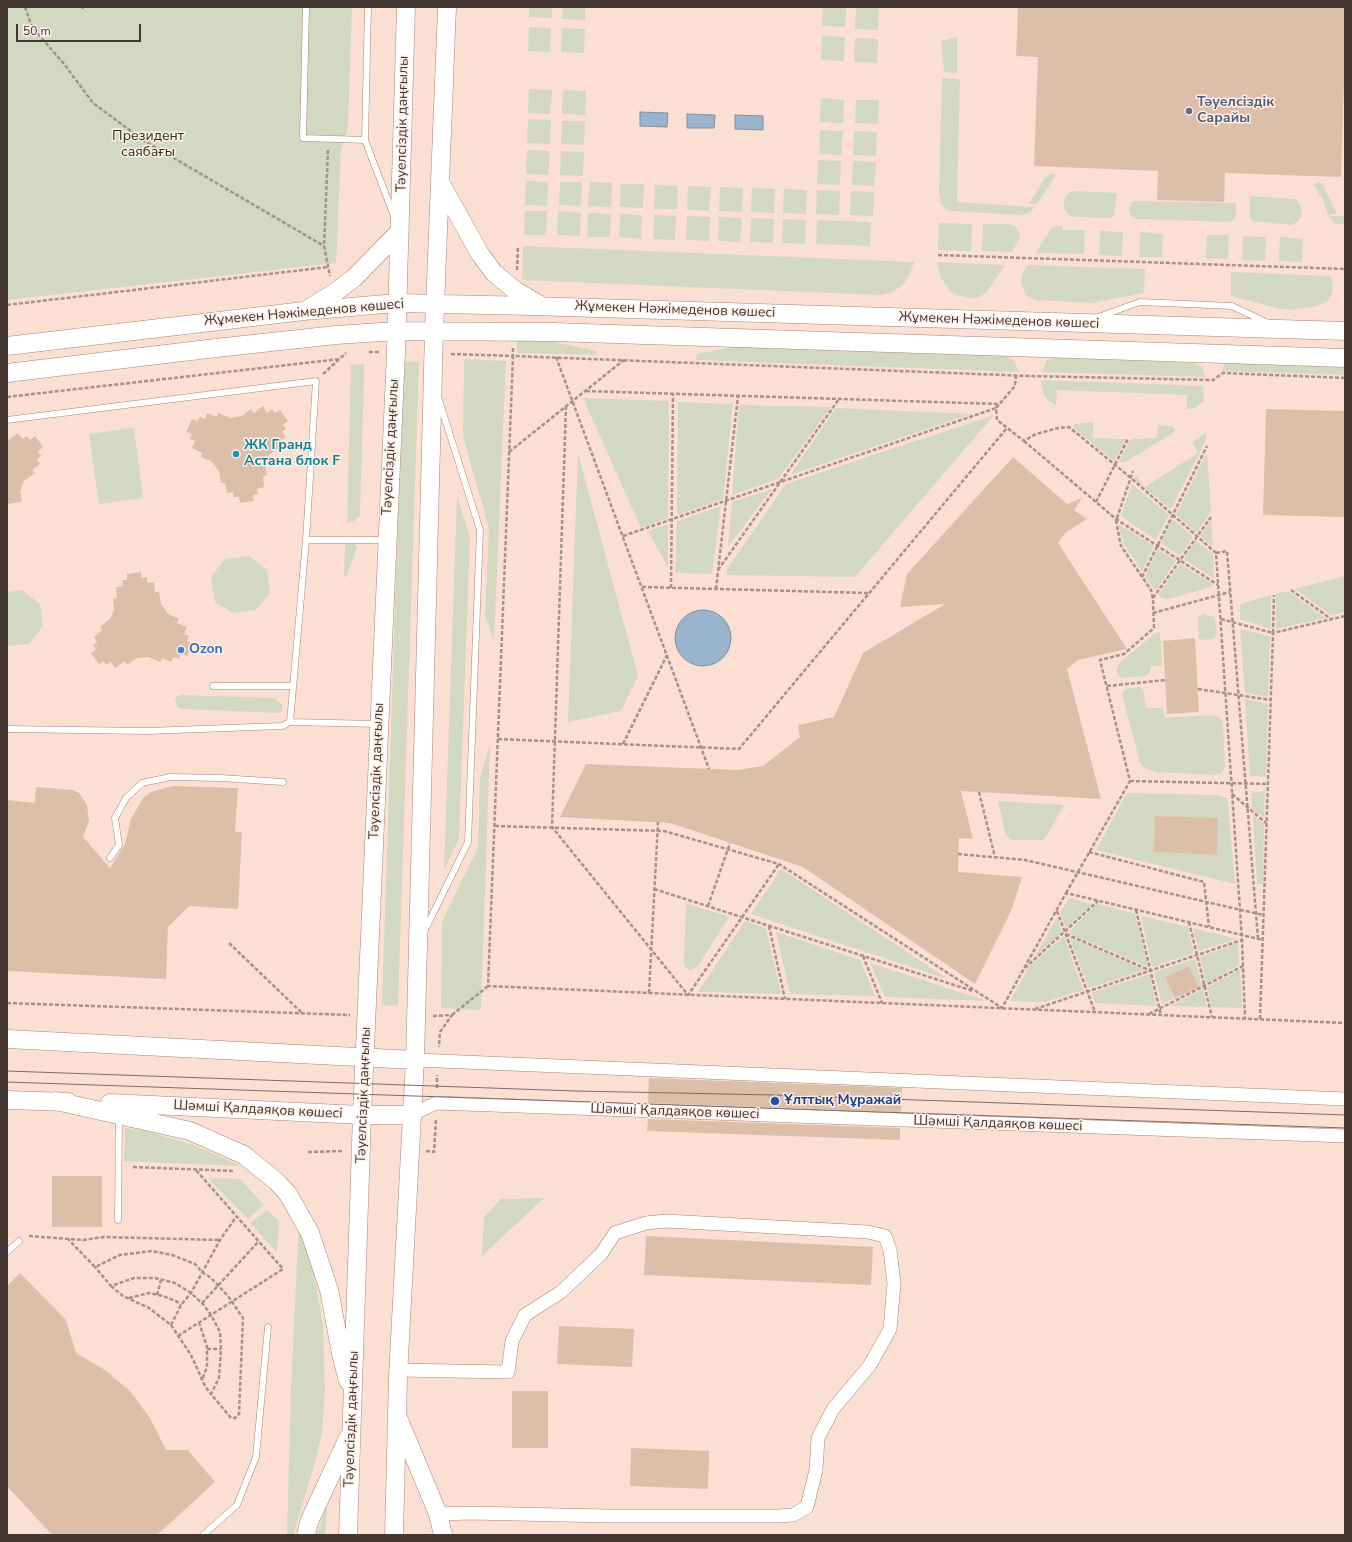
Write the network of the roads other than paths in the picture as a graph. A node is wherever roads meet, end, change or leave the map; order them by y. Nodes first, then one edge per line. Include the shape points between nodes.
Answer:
1 (306, 7) edge
2 (368, 7) edge
3 (406, 7) edge
4 (447, 7) edge
5 (365, 140) junction
6 (441, 184) junction
7 (400, 231) junction
8 (397, 303) junction
9 (436, 304) junction
10 (542, 306) junction
11 (304, 311) junction
12 (396, 331) junction
13 (1341, 331) edge
14 (434, 332) junction
15 (36, 343) junction
16 (7, 346) edge
17 (7, 352) edge
18 (1345, 358) edge
19 (7, 373) edge
20 (434, 384) junction
21 (7, 420) edge
22 (306, 540) junction
23 (387, 540) junction
24 (213, 686) dead end
25 (293, 686) junction
26 (290, 722) junction
27 (379, 724) junction
28 (7, 729) edge
29 (283, 782) dead end
30 (110, 858) dead end
31 (418, 945) junction
32 (7, 1039) edge
33 (365, 1058) junction
34 (415, 1060) junction
35 (1345, 1099) edge
36 (7, 1100) edge
37 (56, 1101) junction
38 (119, 1114) junction
39 (362, 1114) junction
40 (411, 1115) junction
41 (1345, 1136) edge
42 (118, 1220) dead end
43 (19, 1241) dead end
44 (7, 1252) edge
45 (268, 1327) dead end
46 (398, 1370) junction
47 (353, 1401) junction
48 (397, 1414) junction
49 (351, 1432) junction
50 (438, 1514) junction
51 (203, 1535) edge
52 (306, 1535) edge
53 (348, 1535) edge
54 (394, 1535) edge
55 (444, 1535) edge

1 - 5 lane via 303,138
2 - 5 lane
3 - 7 main road, Тәуелсіздік даңғылы
4 - 6 main road
5 - 7 lane
6 - 9 main road
6 - 10 main road via 480,254 494,273 516,291
7 - 8 main road, Тәуелсіздік даңғылы
7 - 11 main road via 354,278
8 - 9 main road, Жұмекен Нәжімеденов көшесі
8 - 11 main road, Жұмекен Нәжімеденов көшесі
8 - 12 main road, Тәуелсіздік даңғылы
9 - 10 main road, Жұмекен Нәжімеденов көшесі
9 - 14 main road
10 - 13 main road, Жұмекен Нәжімеденов көшесі
11 - 15 main road, Жұмекен Нәжімеденов көшесі
12 - 14 main road, Жұмекен Нәжімеденов көшесі
12 - 19 main road, Жұмекен Нәжімеденов көшесі via 336,335
12 - 23 main road, Тәуелсіздік даңғылы
14 - 18 main road, Жұмекен Нәжімеденов көшесі via 553,332
14 - 20 main road
15 - 16 main road, Жұмекен Нәжімеденов көшесі
15 - 17 main road
20 - 31 main road
20 - 31 lane via 480,530 468,842
21 - 22 lane via 316,381
22 - 23 lane
22 - 25 lane
23 - 27 main road, Тәуелсіздік даңғылы
24 - 25 lane
25 - 26 lane
26 - 27 lane
26 - 28 lane via 282,726 147,731
27 - 33 main road, Тәуелсіздік даңғылы
29 - 30 lane via 170,777 142,783 126,798 115,818 119,845
31 - 34 main road
32 - 33 main road
33 - 34 main road
33 - 39 main road, Тәуелсіздік даңғылы
34 - 35 street
34 - 40 main road
36 - 37 main road, Шәмші Қалдаяқов көшесі
37 - 38 main road
37 - 39 main road, Шәмші Қалдаяқов көшесі
38 - 42 lane
38 - 47 main road via 190,1130 244,1155 285,1190 310,1233 329,1290
39 - 40 main road, Шәмші Қалдаяқов көшесі
39 - 47 main road, Тәуелсіздік даңғылы
40 - 41 street, Шәмші Қалдаяқов көшесі via 436,1103
40 - 46 main road
43 - 44 lane
45 - 51 lane via 256,1457 237,1505
46 - 48 main road
46 - 50 street via 508,1372 512,1341 525,1315 561,1292 601,1254 615,1233 646,1223 666,1221 868,1232 885,1236 890,1250 894,1284 890,1329 870,1365 833,1408 818,1438 816,1470 808,1507 793,1515 778,1516
47 - 49 main road, Тәуелсіздік даңғылы
48 - 50 main road
48 - 54 main road
49 - 52 main road via 309,1522
49 - 53 main road, Тәуелсіздік даңғылы
50 - 55 main road

